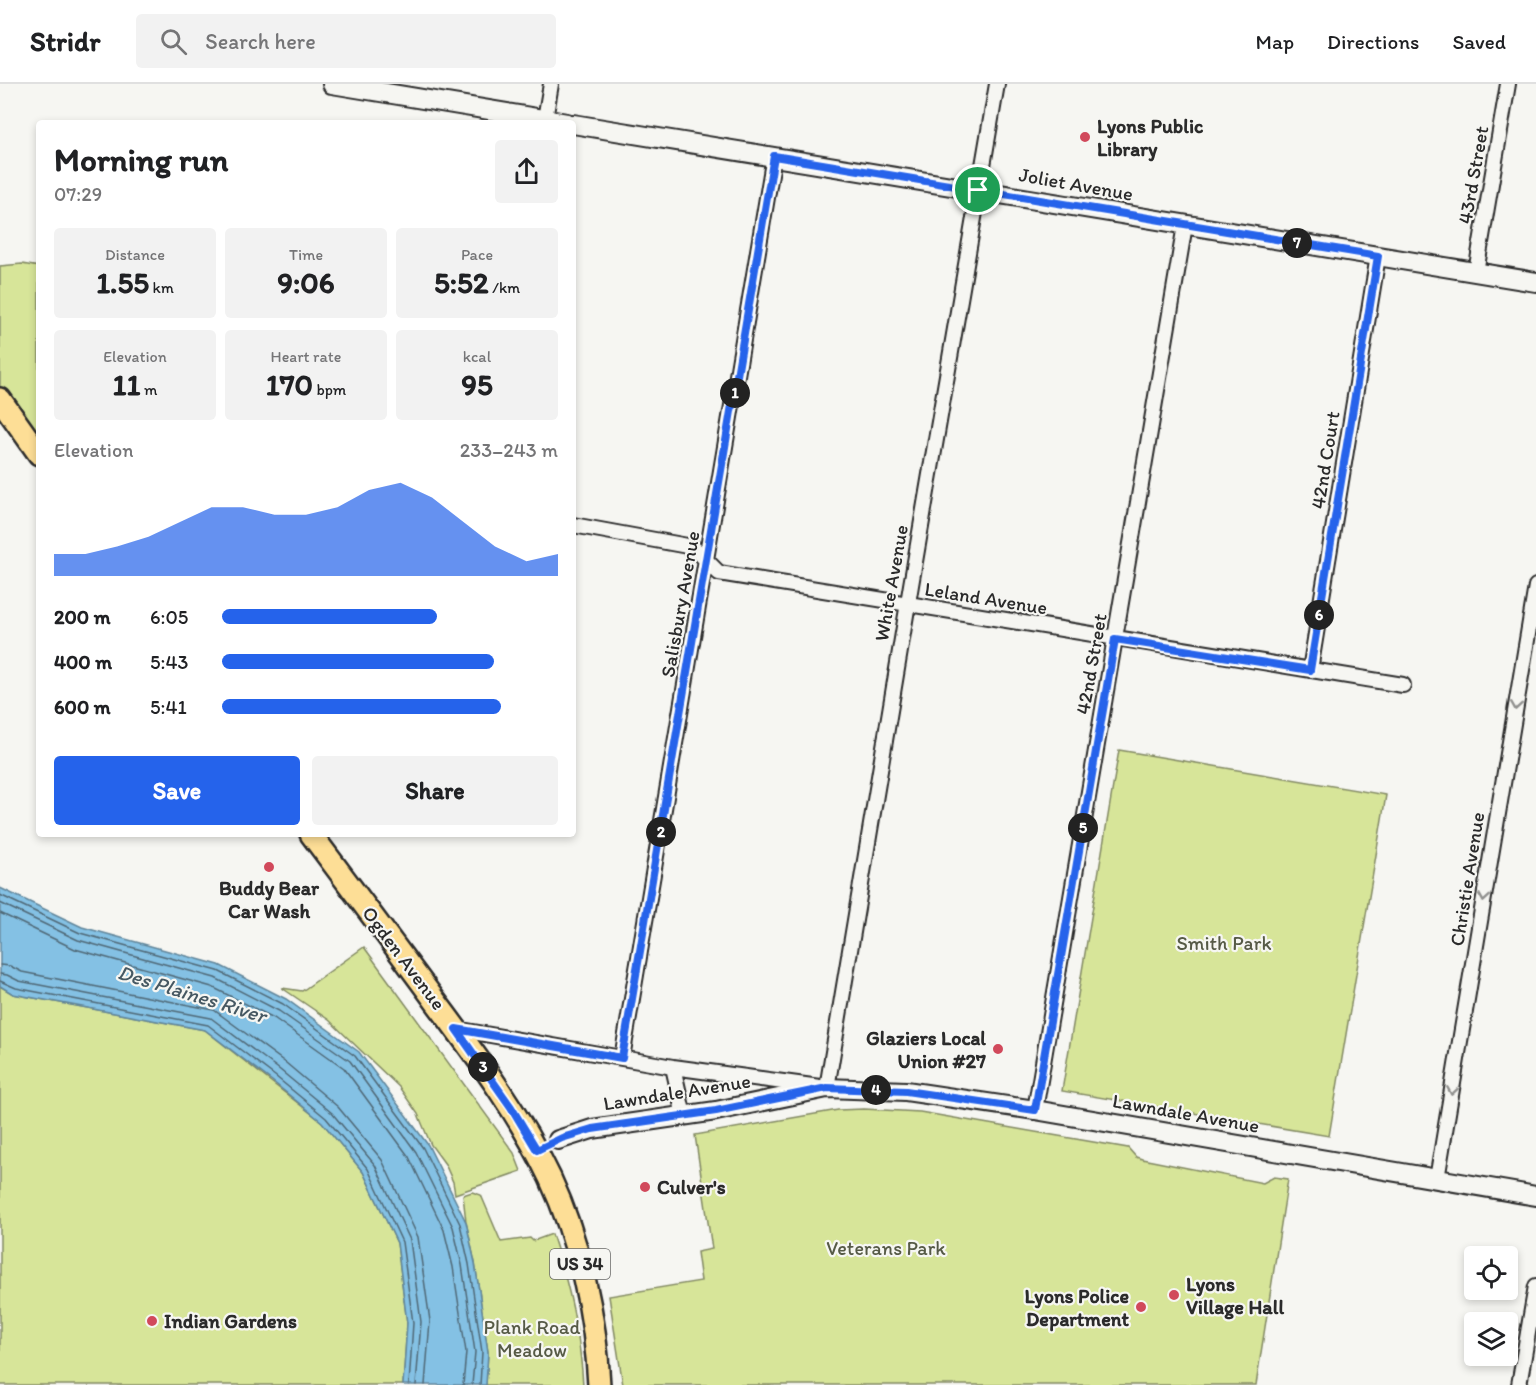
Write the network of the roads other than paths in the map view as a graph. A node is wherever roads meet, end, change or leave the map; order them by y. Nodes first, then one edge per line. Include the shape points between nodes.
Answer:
1 (332, 84) edge
2 (551, 84) edge
3 (997, 84) edge
4 (1508, 84) edge
5 (545, 119) junction
6 (550, 120) edge
7 (576, 124) edge
8 (774, 156) junction
9 (978, 190) junction
10 (1185, 225) junction
11 (1378, 256) junction
12 (1476, 272) junction
13 (1536, 282) edge
14 (0, 399) edge
15 (36, 450) edge
16 (576, 526) edge
17 (706, 561) junction
18 (1536, 586) edge
19 (907, 605) junction
20 (1115, 639) junction
21 (1310, 670) junction
22 (1403, 685) dead end
23 (313, 837) edge
24 (456, 1029) junction
25 (622, 1058) junction
26 (673, 1067) junction
27 (827, 1088) junction
28 (1035, 1110) junction
29 (684, 1116) junction
30 (558, 1140) joint
31 (537, 1150) junction
32 (1437, 1179) junction
33 (1536, 1196) edge
34 (1536, 1286) edge
35 (599, 1385) edge
36 (1519, 1385) edge

1 - 5 street
2 - 5 street
3 - 9 street, White Avenue
4 - 12 street, 43rd Street
5 - 6 street
7 - 8 street, Joliet Avenue
8 - 9 street, Joliet Avenue
8 - 17 street, Salisbury Avenue
9 - 10 street, Joliet Avenue
9 - 19 street, White Avenue
10 - 11 street, Joliet Avenue
10 - 20 street, 42nd Street
11 - 12 street, Joliet Avenue
11 - 21 street, 42nd Court
12 - 13 street, Joliet Avenue
14 - 15 main road
16 - 17 street, Leland Avenue via 693,547
17 - 19 street, Leland Avenue via 718,573
17 - 25 street, Salisbury Avenue
18 -> 32 street, Christie Avenue
19 - 20 street, Leland Avenue
19 - 27 street, White Avenue
20 - 21 street, Leland Avenue
20 - 28 street, 42nd Street
21 - 22 street, Leland Avenue
23 - 24 main road, Ogden Avenue / US 34
24 - 25 street, Lawndale Avenue
24 - 31 main road, Ogden Avenue / US 34
25 - 26 street, Lawndale Avenue
26 - 27 street, Lawndale Avenue
26 - 29 street
27 - 28 street, Lawndale Avenue via 906,1091
27 - 29 street, Lawndale Avenue
28 - 32 street, Lawndale Avenue
29 - 30 street, Lawndale Avenue via 592,1129
30 - 31 street, Lawndale Avenue
31 - 35 main road, Ogden Avenue / US 34 via 568,1220 577,1253 592,1321
32 - 33 street, Lawndale Avenue
34 - 36 street

